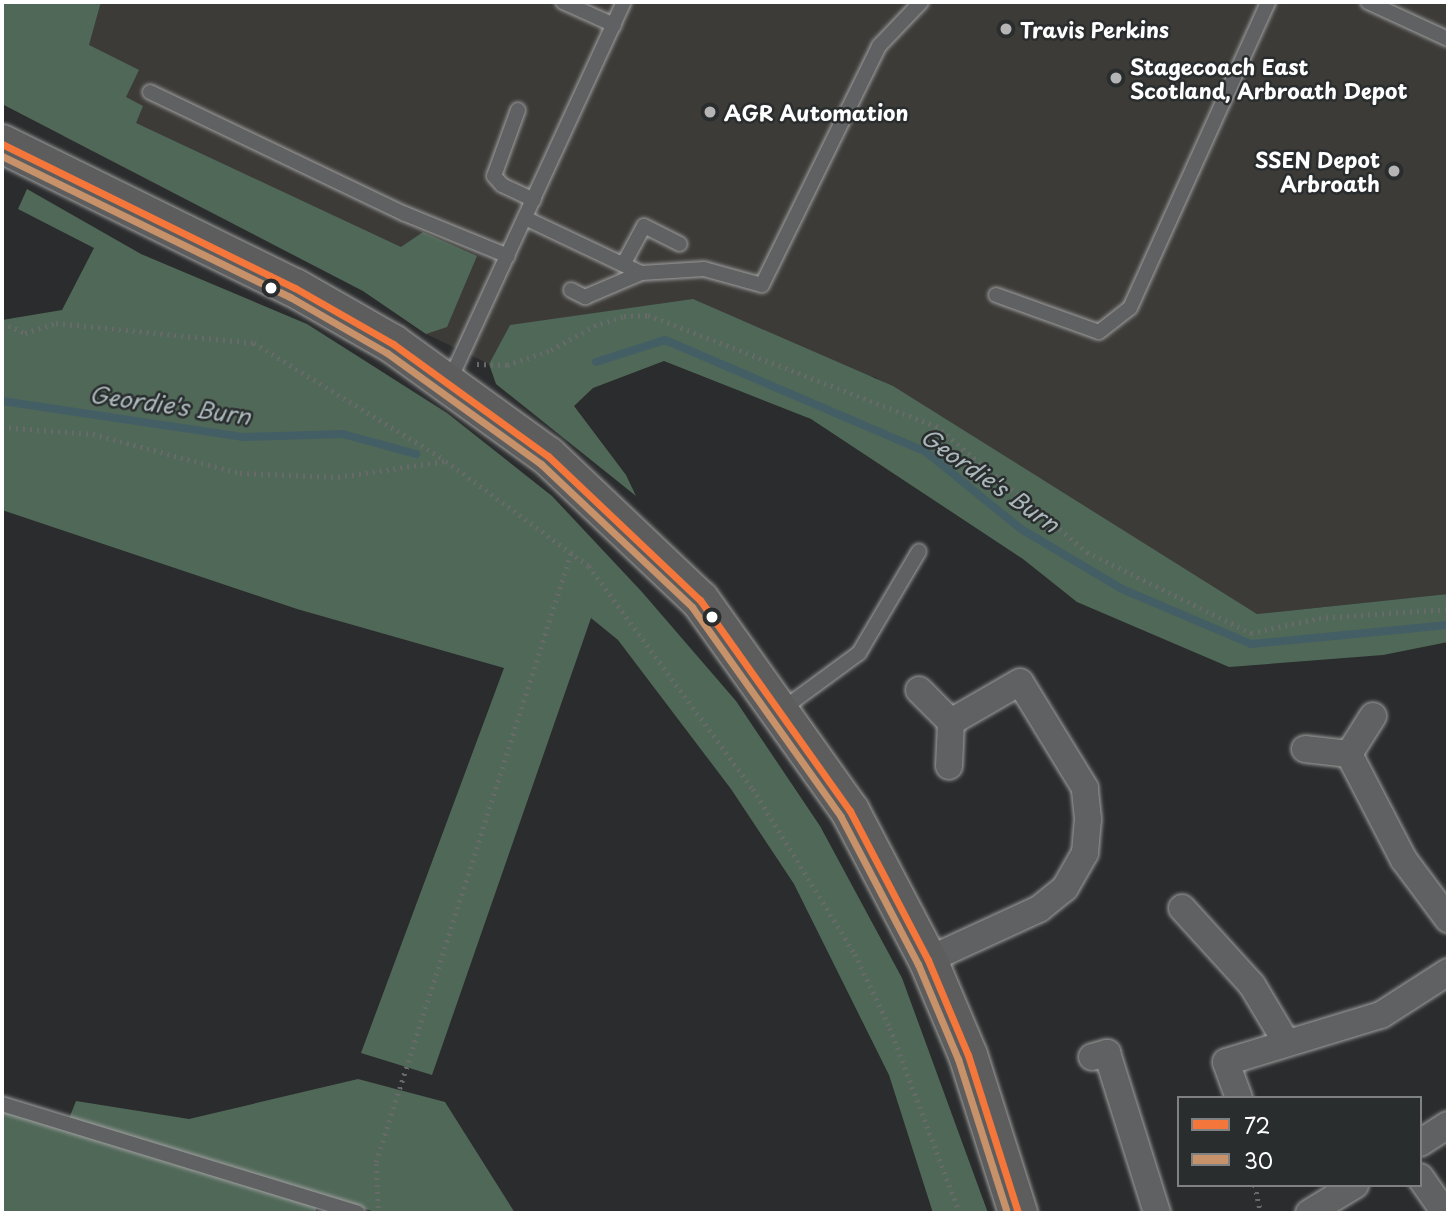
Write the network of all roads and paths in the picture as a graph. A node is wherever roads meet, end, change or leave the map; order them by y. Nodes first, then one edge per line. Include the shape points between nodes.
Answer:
1 (563, 2) edge
2 (624, 2) edge
3 (921, 2) edge
4 (1268, 2) edge
5 (1368, 2) edge
6 (614, 25) junction
7 (1448, 39) edge
8 (150, 92) dead end
9 (518, 110) dead end
10 (2, 144) edge
11 (534, 200) junction
12 (525, 218) junction
13 (680, 244) dead end
14 (508, 256) junction
15 (624, 263) junction
16 (641, 273) junction
17 (571, 290) dead end
18 (996, 295) dead end
19 (2, 323) edge
20 (455, 373) junction
21 (2, 427) edge
22 (446, 461) junction
23 (919, 551) dead end
24 (570, 553) junction
25 (1448, 609) edge
26 (919, 690) dead end
27 (779, 712) junction
28 (1373, 716) dead end
29 (951, 722) junction
30 (1305, 749) dead end
31 (1349, 754) junction
32 (949, 766) dead end
33 (1182, 908) dead end
34 (1448, 919) edge
35 (928, 960) junction
36 (1448, 972) edge
37 (1286, 1042) junction
38 (1092, 1057) dead end
39 (1238, 1096) edge
40 (2, 1104) edge
41 (1448, 1125) edge
42 (1422, 1142) edge
43 (1422, 1180) edge
44 (1255, 1187) edge
45 (1352, 1187) edge
46 (358, 1213) edge
47 (378, 1213) edge
48 (960, 1213) edge
49 (1018, 1213) edge
50 (1157, 1213) edge
51 (1261, 1213) edge
52 (1309, 1213) edge
53 (1445, 1213) edge

1 - 6 lane
2 - 6 lane
3 - 16 lane via 879,46 762,285 704,269
4 - 18 lane via 1130,309 1100,332
5 - 7 lane
6 - 11 lane
8 - 14 lane via 393,208
9 - 11 lane via 494,176 502,185
10 - 20 main road via 295,288
11 - 12 lane
12 - 14 lane
12 - 15 lane
13 - 15 lane via 644,226
14 - 20 lane
15 - 16 lane
16 - 17 lane via 584,297
19 - 22 path via 25,333 56,323 254,343
20 - 25 path via 507,365 551,350 594,326 624,316 648,315 936,426 1087,552 1251,634 1319,618
20 - 27 main road via 700,600
21 - 22 path via 93,434 240,473 338,477
22 - 24 path
23 - 27 lane via 859,653
24 - 47 path via 376,1161
24 - 48 path via 589,566 753,789 855,954 890,1028
26 - 29 street
27 - 35 main road via 850,811
28 - 31 street
29 - 32 street
29 - 35 street via 1020,682 1085,788 1088,819 1084,853 1065,888 1039,909
30 - 31 street
31 - 34 street via 1404,860
33 - 37 street via 1252,985
35 - 49 main road via 968,1055
36 - 37 street via 1381,1015
37 - 39 street via 1226,1062
38 - 50 street via 1107,1053
40 - 46 lane
41 - 42 street
43 - 53 street
44 - 51 path
45 - 52 street

